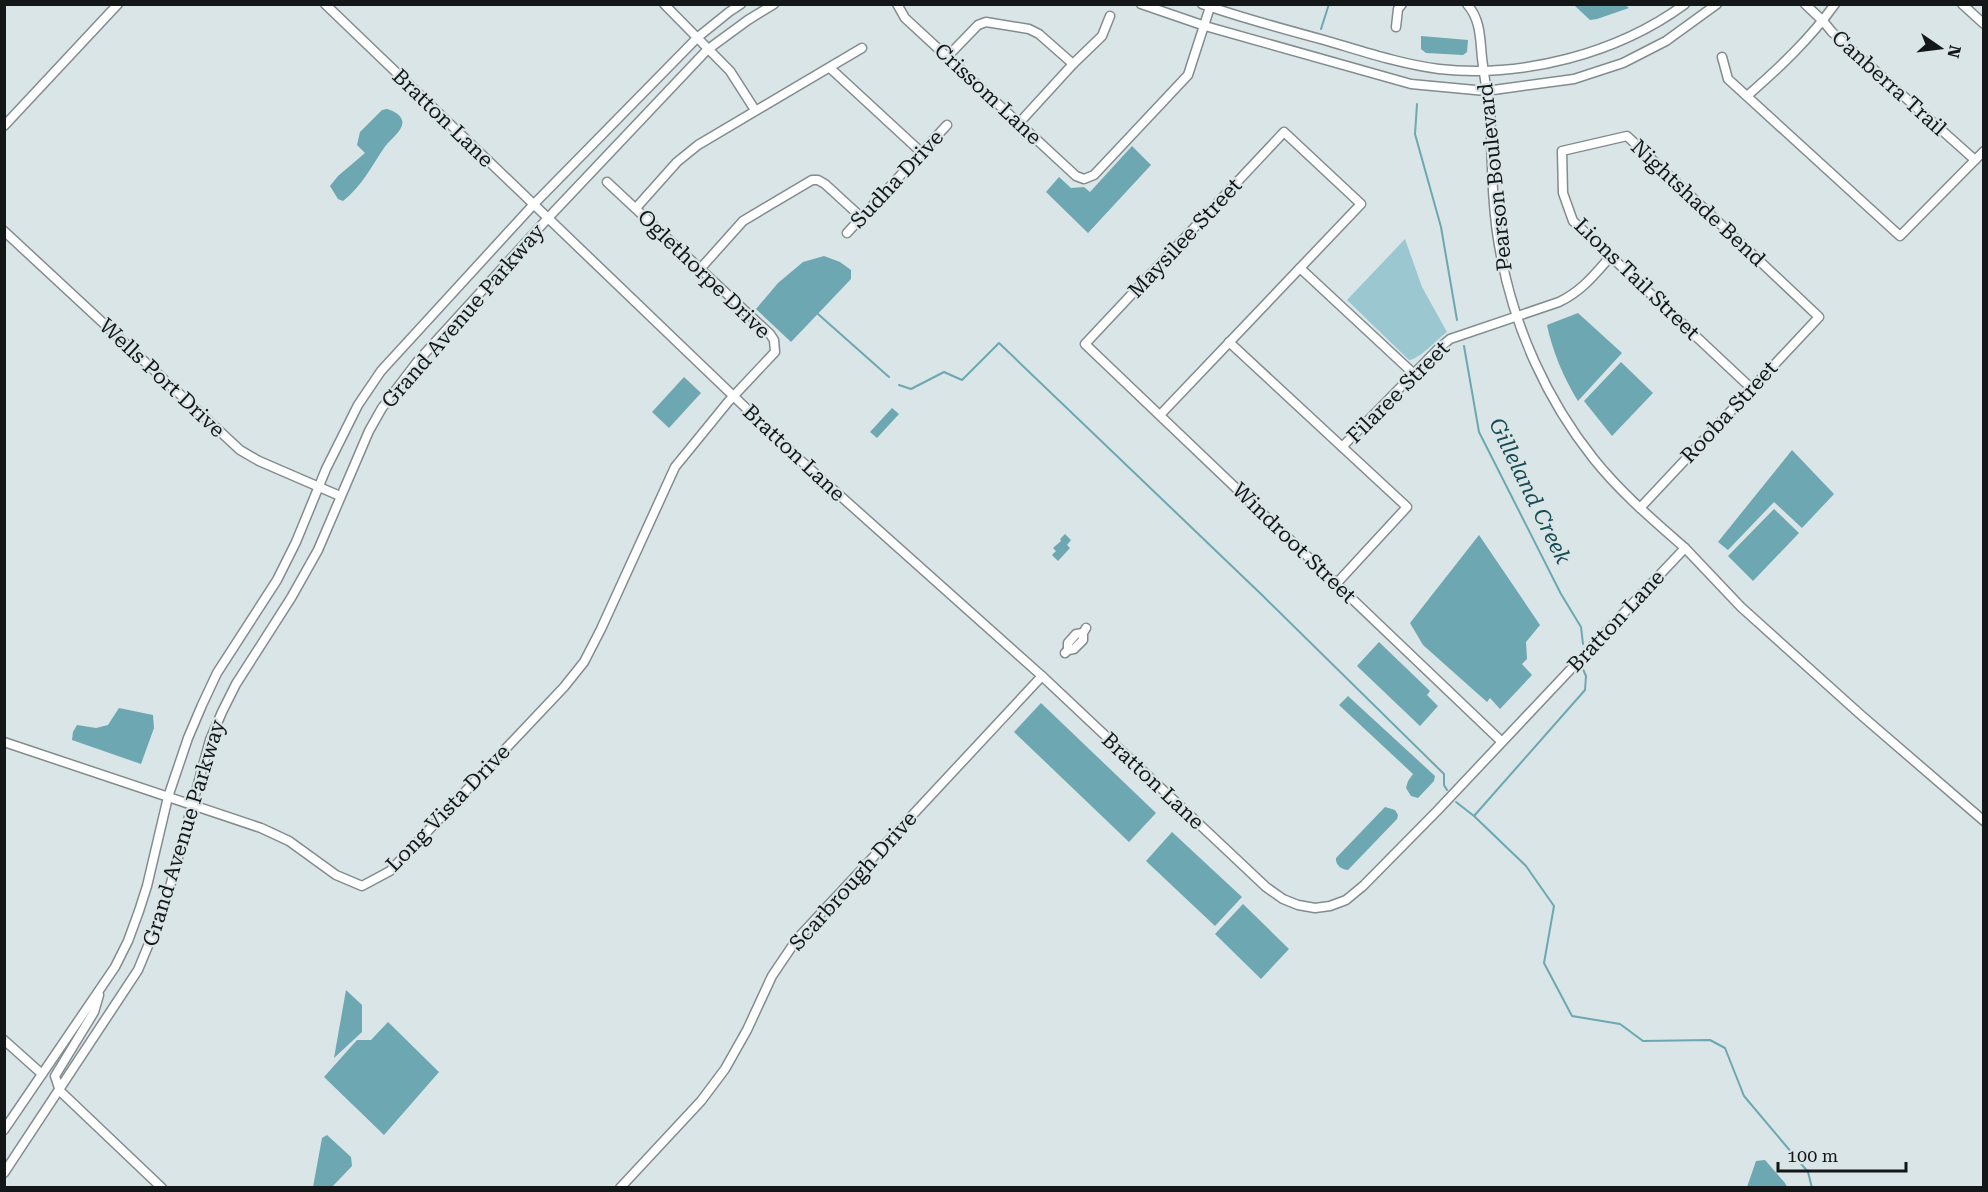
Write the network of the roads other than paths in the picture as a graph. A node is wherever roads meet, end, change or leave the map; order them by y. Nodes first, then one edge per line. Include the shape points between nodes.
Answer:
1 (118, 4) edge
2 (325, 4) edge
3 (664, 4) edge
4 (741, 4) edge
5 (774, 4) edge
6 (897, 4) edge
7 (1141, 4) edge
8 (1402, 4) edge
9 (1467, 4) edge
10 (1685, 4) edge
11 (1717, 4) edge
12 (1805, 4) edge
13 (1835, 4) edge
14 (1962, 4) edge
15 (1206, 6) edge
16 (1110, 16) dead end
17 (1823, 21) junction
18 (1983, 24) edge
19 (1205, 26) junction
20 (1396, 27) dead end
21 (698, 37) junction
22 (862, 48) dead end
23 (707, 50) junction
24 (948, 56) junction
25 (1722, 57) dead end
26 (1073, 64) junction
27 (830, 68) junction
28 (1484, 70) junction
29 (1486, 91) junction
30 (1747, 96) junction
31 (755, 111) junction
32 (1020, 122) junction
33 (947, 125) dead end
34 (4, 126) edge
35 (1562, 151) joint
36 (1983, 151) edge
37 (921, 152) junction
38 (1975, 160) junction
39 (607, 182) dead end
40 (534, 204) junction
41 (636, 208) junction
42 (861, 217) junction
43 (548, 218) junction
44 (4, 231) edge
45 (847, 233) dead end
46 (1610, 257) junction
47 (1300, 268) junction
48 (700, 269) junction
49 (1516, 316) junction
50 (1819, 316) joint
51 (1229, 342) junction
52 (1086, 344) joint
53 (1414, 374) junction
54 (1752, 388) junction
55 (733, 397) junction
56 (1160, 415) junction
57 (1342, 447) junction
58 (319, 487) junction
59 (340, 496) junction
60 (1640, 508) junction
61 (1685, 548) junction
62 (1336, 584) junction
63 (1084, 631) dead end
64 (1066, 651) dead end
65 (1042, 676) junction
66 (4, 742) edge
67 (1502, 742) junction
68 (168, 798) junction
69 (192, 805) junction
70 (1983, 821) edge
71 (103, 983) junction
72 (4, 1040) edge
73 (42, 1074) junction
74 (60, 1091) junction
75 (4, 1130) edge
76 (4, 1173) edge
77 (162, 1188) edge
78 (620, 1188) edge

1 - 34 street
2 - 40 street, Bratton Lane
3 - 21 street
4 - 21 street, Grand Avenue Parkway
5 - 23 street, Grand Avenue Parkway
6 - 24 street, Crissom Lane via 905,18
7 - 19 street
8 - 20 street
9 - 28 street, Pearson Boulevard via 1479,27
10 - 28 street via 1661,22 1610,46 1558,61
11 - 29 street via 1666,41 1623,63 1574,79
12 - 17 street, Canberra Trail
13 - 17 street
14 - 18 street
15 - 19 street
15 - 28 street via 1404,64
16 - 26 street via 1102,36
17 - 30 street via 1783,65
17 - 38 street, Canberra Trail
19 - 29 street via 1411,84
19 - 32 street, Crissom Lane via 1188,75 1094,175 1084,179 1076,176
21 - 23 street
21 - 40 street, Grand Avenue Parkway
22 - 27 street
23 - 31 street via 730,71
23 - 43 street, Grand Avenue Parkway
24 - 26 street via 978,25 986,22 1029,29
24 - 32 street, Crissom Lane
25 - 30 street via 1728,79
26 - 32 street
27 - 31 street
27 - 37 street
28 - 29 street, Pearson Boulevard
29 - 49 street, Pearson Boulevard via 1500,255
30 - 38 street via 1900,236
31 - 41 street via 677,162
33 - 37 street, Sudha Drive
35 - 46 street, Lions Tail Street via 1567,208 1573,221
35 - 50 street, Nightshade Bend via 1627,136
36 - 38 street
37 - 42 street, Sudha Drive
39 - 41 street, Oglethorpe Drive
40 - 43 street, Bratton Lane
40 - 58 street, Grand Avenue Parkway via 381,371 358,405
41 - 48 street, Oglethorpe Drive
42 - 45 street, Sudha Drive
42 - 48 street via 825,184 812,180 743,221
43 - 55 street, Bratton Lane
43 - 59 street, Grand Avenue Parkway via 400,383 369,431
44 - 58 street, Wells Port Drive via 240,450
46 - 49 street, Filaree Street via 1574,295
46 - 54 street, Lions Tail Street
47 - 51 street
47 - 52 street, Maysilee Street via 1361,204 1284,132
47 - 53 street
48 - 55 street, Oglethorpe Drive via 770,334 776,346 772,356
49 - 53 street, Filaree Street via 1450,339
49 - 60 street, Pearson Boulevard via 1545,384 1565,419 1594,460
50 - 54 street, Rooba Street
51 - 56 street
51 - 57 street
52 - 56 street, Windroot Street
53 - 57 street, Filaree Street
54 - 60 street, Rooba Street
55 - 65 street, Bratton Lane
55 - 69 street, Long Vista Drive via 675,467 584,662 390,871 362,886 336,875 289,841
56 - 62 street, Windroot Street
57 - 62 street via 1407,507
58 - 59 street, Wells Port Drive
58 - 68 street, Grand Avenue Parkway via 277,580 217,674 188,738
59 - 69 street, Grand Avenue Parkway via 306,572 222,712
60 - 61 street, Pearson Boulevard
61 - 67 street, Bratton Lane
61 - 70 street via 1741,607
62 - 67 street, Windroot Street
63 - 64 street via 1080,644
65 - 67 street, Bratton Lane via 1266,887 1283,899 1306,907 1330,906 1346,900 1363,886
65 - 78 street, Scarbrough Drive via 797,939 772,976 725,1069 701,1101
66 - 68 street, Long Vista Drive
68 - 69 street, Long Vista Drive
68 - 71 street, Grand Avenue Parkway via 139,911 128,941
69 - 74 street, Grand Avenue Parkway via 165,905 148,950
71 - 73 street, Grand Avenue Parkway
71 - 74 street via 94,1012 55,1076
72 - 73 street
73 - 75 street, Grand Avenue Parkway
74 - 76 street, Grand Avenue Parkway
74 - 77 street

